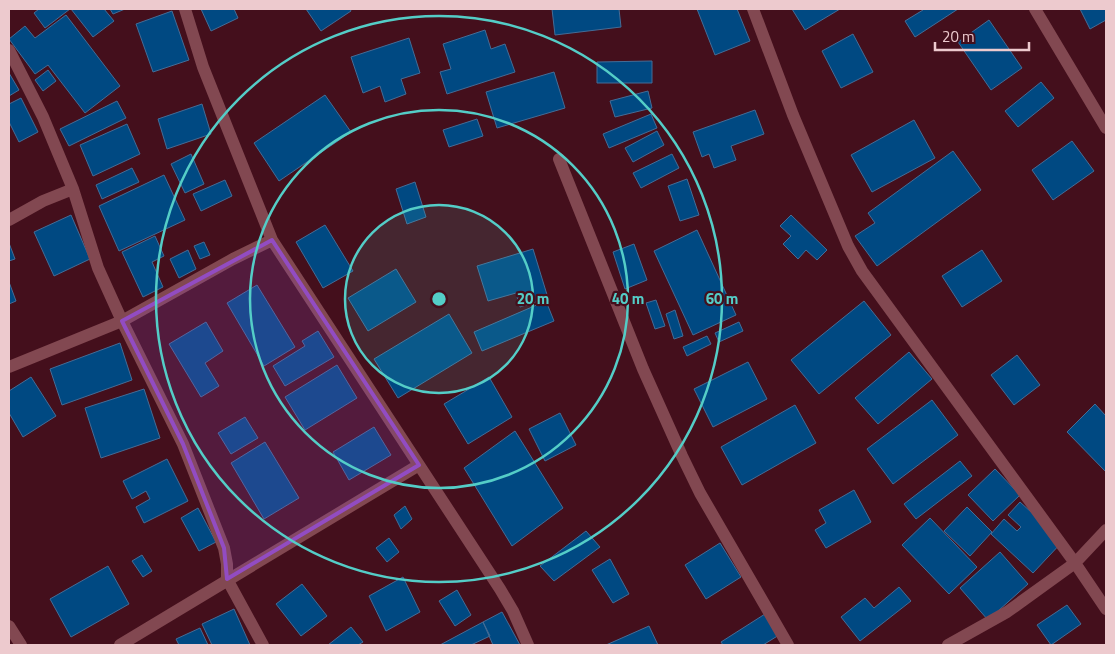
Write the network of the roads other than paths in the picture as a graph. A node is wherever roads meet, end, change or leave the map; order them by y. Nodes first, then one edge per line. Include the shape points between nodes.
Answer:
1 (185, 9) edge
2 (752, 9) edge
3 (1035, 9) edge
4 (9, 50) edge
5 (1106, 128) edge
6 (559, 159) dead end
7 (74, 190) junction
8 (9, 220) edge
9 (272, 240) junction
10 (122, 322) junction
11 (9, 367) edge
12 (419, 465) junction
13 (1106, 530) edge
14 (1075, 563) junction
15 (228, 580) junction
16 (1106, 609) edge
17 (9, 626) edge
18 (21, 645) edge
19 (120, 645) edge
20 (263, 645) edge
21 (528, 645) edge
22 (788, 645) edge
23 (948, 645) edge

1 - 9 street via 203,67
2 - 14 street via 840,228 862,271
3 - 5 street
4 - 7 street
6 - 22 street via 644,369 686,463 704,501
7 - 8 street via 43,201
7 - 10 street via 98,268
9 - 10 street
9 - 12 street
10 - 11 street
10 - 15 street via 183,444 224,548
12 - 15 street
12 - 21 street via 500,588
13 - 14 street
14 - 16 street
14 - 23 street via 1007,612
15 - 19 street
15 - 20 street
17 - 18 street

